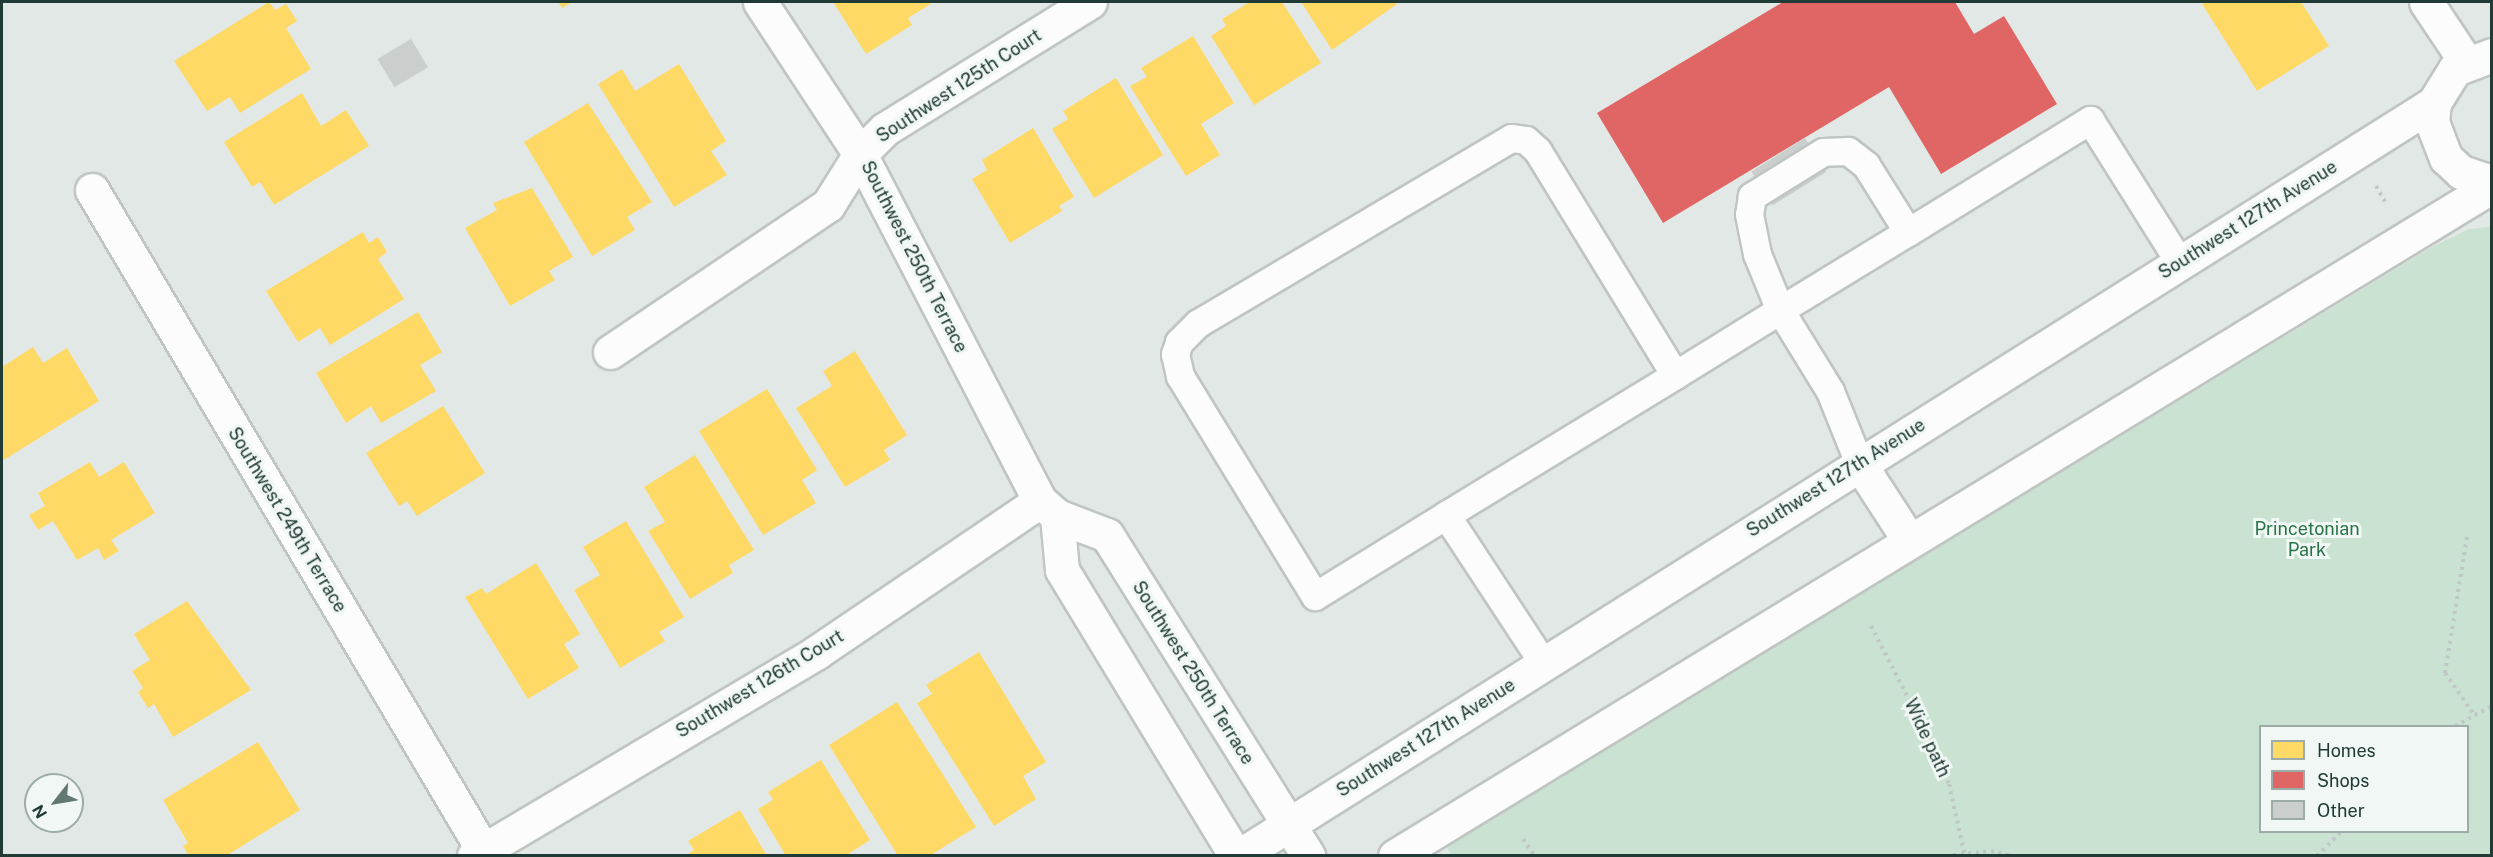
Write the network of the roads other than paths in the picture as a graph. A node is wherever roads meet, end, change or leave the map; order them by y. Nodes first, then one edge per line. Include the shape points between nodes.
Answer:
1 (760, 2) edge
2 (1090, 2) edge
3 (2426, 2) edge
4 (2479, 59) edge
5 (2434, 103) junction
6 (861, 154) junction
7 (2492, 184) edge
8 (92, 190) dead end
9 (1908, 232) junction
10 (2180, 263) junction
11 (1780, 310) junction
12 (610, 352) dead end
13 (1675, 375) junction
14 (1859, 463) junction
15 (1049, 509) junction
16 (1446, 515) junction
17 (1909, 540) junction
18 (1544, 664) junction
19 (1289, 825) junction
20 (478, 853) edge
21 (1238, 855) edge
22 (1308, 855) edge
23 (1395, 855) edge

1 - 6 street, Southwest 250th Terrace
2 - 6 street, Southwest 125th Court via 885,129
3 - 4 street
4 - 5 street via 2442,85
5 - 7 street via 2436,141 2446,158 2461,172
5 - 10 street, Southwest 127th Avenue
6 - 12 street, Southwest 125th Court via 828,205
6 - 15 street, Southwest 250th Terrace
7 - 17 street
8 - 20 street, Southwest 249th Terrace
9 - 10 lane via 2090,120
9 - 11 lane
9 - 11 lane via 1866,165 1848,151 1823,152 1768,181 1752,196 1749,214 1757,254
10 - 14 street, Southwest 127th Avenue
11 - 13 lane
11 - 14 lane via 1830,391
13 - 16 lane
13 - 16 lane via 1537,150 1526,140 1512,138 1285,269 1198,323 1179,342 1180,376 1315,596
14 - 17 street
14 - 18 street, Southwest 127th Avenue
15 - 19 street, Southwest 250th Terrace via 1107,535
15 - 20 street, Southwest 126th Court
15 - 21 street, Southwest 250th Terrace via 1062,570
16 - 18 lane
17 - 23 street
18 - 19 street, Southwest 127th Avenue
19 - 21 street, Southwest 127th Avenue
19 - 22 street, Southwest 250th Terrace

